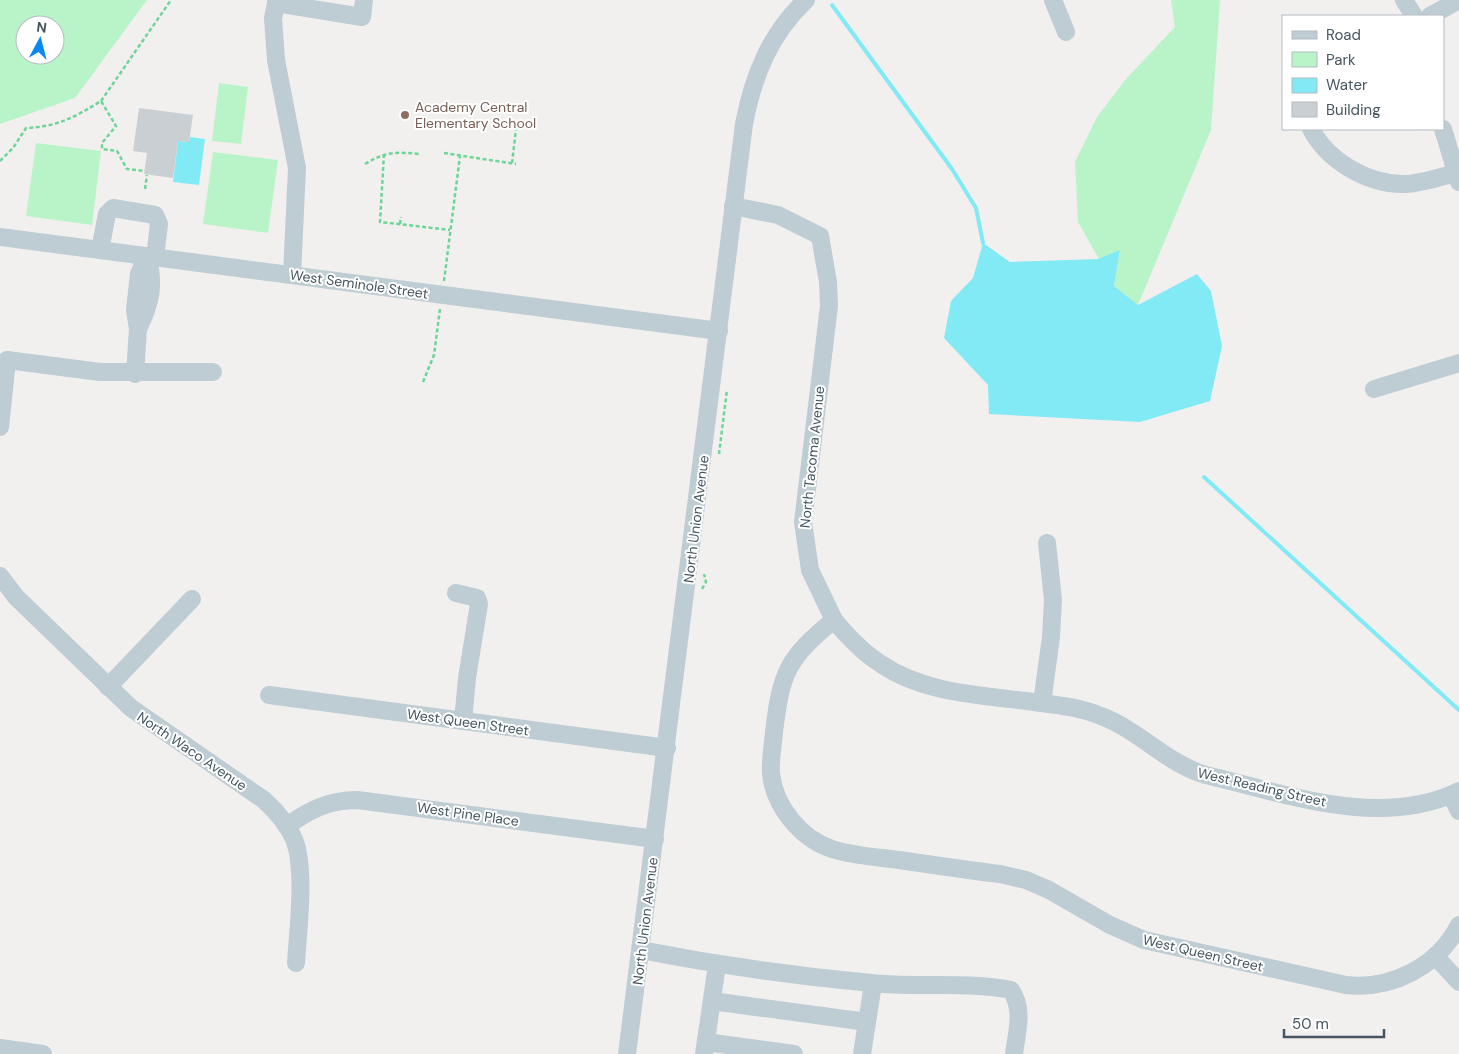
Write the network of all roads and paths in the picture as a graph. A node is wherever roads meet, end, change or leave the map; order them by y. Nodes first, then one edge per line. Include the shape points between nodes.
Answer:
1 (171, 0) edge
2 (364, 0) edge
3 (806, 0) edge
4 (1053, 0) edge
5 (1404, 0) edge
6 (1459, 0) edge
7 (276, 1) edge
8 (320, 5) edge
9 (1413, 15) edge
10 (1432, 15) edge
11 (1066, 32) dead end
12 (101, 101) junction
13 (516, 129) dead end
14 (1312, 130) edge
15 (1443, 130) edge
16 (384, 154) junction
17 (420, 154) dead end
18 (444, 154) dead end
19 (460, 156) junction
20 (0, 161) edge
21 (512, 163) junction
22 (365, 164) dead end
23 (516, 164) dead end
24 (144, 171) dead end
25 (146, 175) dead end
26 (1457, 177) edge
27 (145, 189) dead end
28 (733, 206) junction
29 (401, 217) dead end
30 (400, 224) junction
31 (450, 230) junction
32 (0, 237) edge
33 (100, 250) junction
34 (151, 257) junction
35 (292, 275) junction
36 (442, 296) junction
37 (719, 331) junction
38 (1459, 363) edge
39 (214, 372) dead end
40 (135, 374) junction
41 (422, 382) dead end
42 (727, 387) dead end
43 (1374, 389) dead end
44 (0, 427) edge
45 (718, 462) dead end
46 (1047, 543) dead end
47 (705, 565) dead end
48 (0, 576) edge
49 (456, 593) dead end
50 (701, 598) dead end
51 (192, 599) dead end
52 (834, 620) junction
53 (108, 687) junction
54 (269, 695) dead end
55 (1042, 703) junction
56 (463, 721) junction
57 (667, 748) junction
58 (1455, 793) edge
59 (1459, 811) edge
60 (287, 826) junction
61 (655, 839) junction
62 (1459, 925) edge
63 (641, 950) junction
64 (1435, 956) junction
65 (296, 963) dead end
66 (717, 965) junction
67 (1459, 982) edge
68 (873, 984) junction
69 (712, 1001) junction
70 (867, 1022) junction
71 (0, 1048) edge
72 (705, 1048) edge
73 (43, 1054) edge
74 (628, 1054) edge
75 (794, 1054) edge
76 (862, 1054) edge
77 (1014, 1054) edge

1 - 12 path
2 - 8 street via 362,17
3 - 28 street, North Union Avenue via 787,20 770,46 752,88
4 - 11 street
5 - 9 street
6 - 10 street
7 - 8 street
7 - 35 street via 273,18 276,60 297,168
12 - 20 path via 49,127 26,128
12 - 24 path via 116,126 102,142 102,149 117,151 127,169
13 - 21 path
14 - 26 street via 1335,158 1354,171 1378,181 1410,184
15 - 26 street
16 - 17 path
16 - 22 path
16 - 30 path via 380,222
18 - 19 path
19 - 21 path
19 - 31 path
21 - 23 path
25 - 27 path
28 - 37 street, North Union Avenue
28 - 52 street, North Tacoma Avenue via 778,215 820,236 828,276 828,306 803,522 810,570
29 - 30 path
30 - 31 path
31 - 36 path
32 - 33 street, West Seminole Street
33 - 34 street, West Seminole Street
33 - 34 street via 107,214 113,208 155,215 159,224
34 - 35 street, West Seminole Street
34 - 40 street via 148,309 138,329
35 - 36 street, West Seminole Street
36 - 37 street, West Seminole Street
36 - 41 path via 434,355
37 - 57 street, North Union Avenue
38 - 43 street
39 - 40 street
40 - 44 street via 7,360
42 - 45 path
46 - 55 street via 1053,588
47 - 50 path via 706,582
48 - 53 street, North Waco Avenue via 16,597
49 - 56 street via 477,598 478,604
51 - 53 street
52 - 55 street, West Reading Street via 870,657 909,679 942,689
52 - 64 street, West Queen Street via 797,654 789,666 780,686 771,760 773,782 789,817 813,839 830,848 854,854 1017,878 1049,890 1120,930 1156,944 1355,986 1396,979 1414,972
53 - 60 street, North Waco Avenue via 148,722 264,800
54 - 56 street, West Queen Street
55 - 58 street, West Reading Street via 1102,716 1187,768 1206,776 1339,805 1368,809 1409,806
56 - 57 street, West Queen Street
57 - 61 street, North Union Avenue
58 - 59 street
60 - 61 street, West Pine Place via 318,807 336,801 357,800
60 - 65 street, North Waco Avenue via 299,864
61 - 63 street, North Union Avenue
62 - 64 street, West Queen Street
63 - 66 street
63 - 74 street, North Union Avenue
64 - 67 street
66 - 68 street
66 - 69 street
68 - 70 street
68 - 77 street via 983,984 1011,990 1020,1012
69 - 70 street
69 - 72 street
70 - 76 street
71 - 73 street
72 - 75 street

